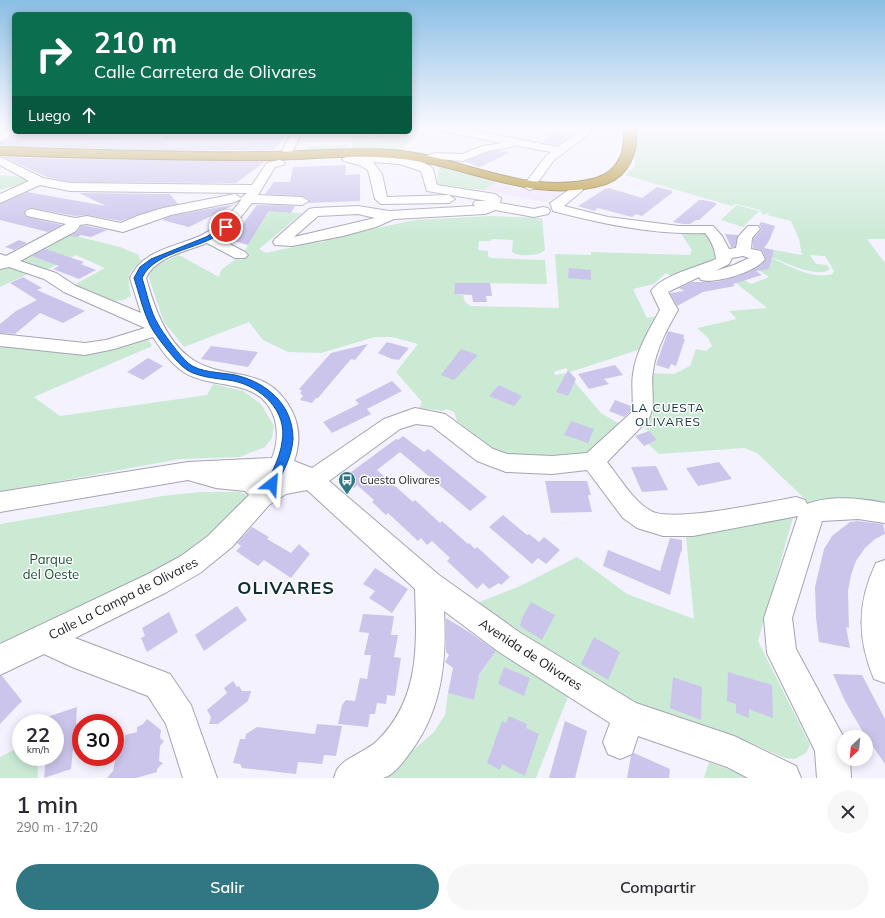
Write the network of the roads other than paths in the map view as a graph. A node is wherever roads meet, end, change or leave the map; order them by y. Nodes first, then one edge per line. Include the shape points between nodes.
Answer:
1 (269, 164) edge
2 (370, 164) edge
3 (416, 164) edge
4 (458, 164) edge
5 (544, 164) edge
6 (626, 164) edge
7 (12, 165) joint
8 (0, 172) edge
9 (27, 174) junction
10 (39, 181) junction
11 (529, 186) junction
12 (575, 186) junction
13 (250, 195) junction
14 (1, 199) edge
15 (302, 201) dead end
16 (494, 202) junction
17 (32, 213) dead end
18 (390, 215) junction
19 (544, 215) dead end
20 (75, 222) junction
21 (753, 229) dead end
22 (208, 238) junction
23 (743, 252) junction
24 (725, 254) junction
25 (240, 255) dead end
26 (3, 261) edge
27 (680, 280) junction
28 (147, 304) junction
29 (120, 310) junction
30 (155, 328) junction
31 (0, 340) edge
32 (288, 440) junction
33 (593, 461) junction
34 (281, 467) junction
35 (252, 468) junction
36 (188, 471) junction
37 (311, 479) junction
38 (262, 498) junction
39 (0, 502) edge
40 (796, 507) dead end
41 (885, 513) edge
42 (885, 572) edge
43 (429, 584) junction
44 (88, 616) junction
45 (44, 638) junction
46 (72, 652) junction
47 (0, 660) edge
48 (885, 668) edge
49 (200, 778) edge
50 (351, 778) edge
51 (784, 778) edge
52 (834, 778) edge

1 - 13 street
2 - 16 street via 376,171 381,199 386,201 445,199
3 - 16 street via 427,168 431,188
4 - 11 highway
5 - 11 street
6 - 12 highway via 608,178
7 - 8 street
7 - 9 street
8 - 9 street
9 - 10 street
10 - 13 street via 52,186
10 - 14 street
11 - 12 highway
12 - 24 street via 577,190 556,203 558,208 608,221 679,230 708,229
13 - 15 street
13 - 20 street via 168,211 123,228 87,220
13 - 22 street via 229,224
16 - 18 street via 485,210
16 - 19 street
17 - 20 street
18 - 18 street via 358,210 314,212 280,242 292,242 383,221
20 - 26 street via 71,228
21 - 23 street via 745,237
22 - 25 street
22 - 28 street via 153,260 142,268 138,278
23 - 24 street
23 - 27 street via 756,254 757,259 750,265 732,271
24 - 27 street via 724,261
26 - 29 street via 50,276 70,289
27 - 33 street via 660,291 669,310 648,351 643,370 643,411
28 - 29 street via 130,310
28 - 30 street
29 - 30 street
30 - 31 street via 108,345 85,349
30 - 32 street via 190,368 245,381 268,393 284,415
32 - 34 street, Calle La Campa de Olivares
32 - 35 street
32 - 37 street
33 - 37 street via 552,466 506,463 485,455 438,419 415,416 392,424
33 - 40 street via 632,511 646,521 663,525 693,525
34 - 35 street
34 - 37 street via 299,471
34 - 38 street, Calle La Campa de Olivares
35 - 36 street
36 - 38 street via 216,478 251,482 260,491
36 - 39 street
37 - 38 street via 278,487
37 - 43 street, Avenida de Olivares
38 - 44 street, Calle La Campa de Olivares via 201,558
41 - 52 street via 835,507 812,512 778,618 782,653 832,749
42 - 48 street via 877,596 876,618 880,654
43 - 50 street via 431,655 426,689 413,724 389,754
43 - 51 street, Avenida de Olivares via 624,729 734,753
44 - 45 street, Calle La Campa de Olivares
44 - 46 street
45 - 46 street
45 - 47 street, Calle La Campa de Olivares
46 - 49 street via 159,685 180,716

